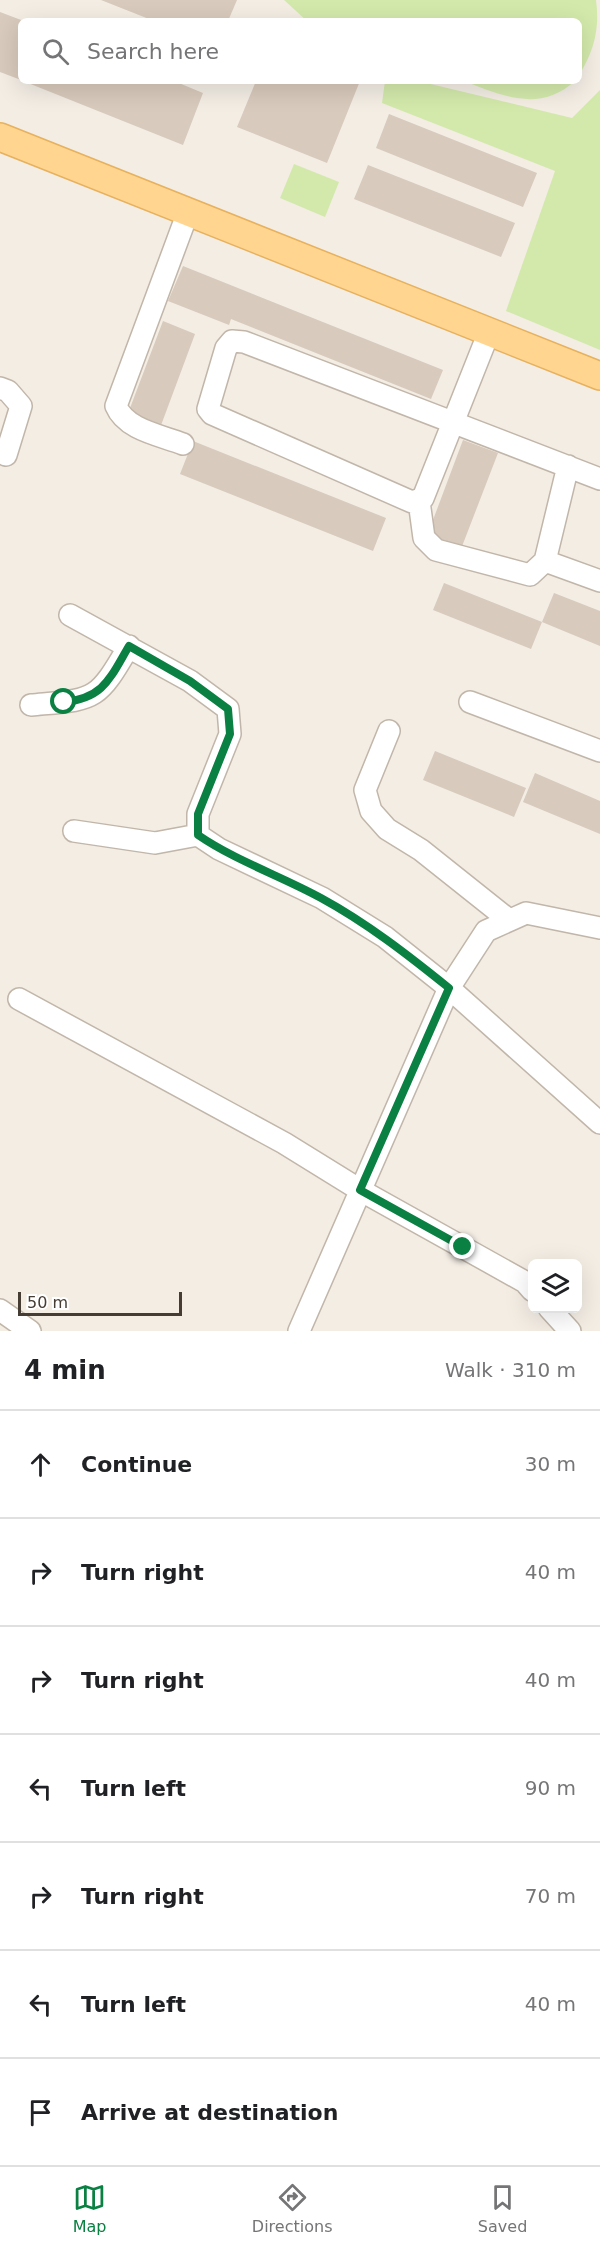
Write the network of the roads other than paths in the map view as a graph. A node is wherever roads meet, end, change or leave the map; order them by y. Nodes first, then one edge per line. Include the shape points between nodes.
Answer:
1 (0, 137) edge
2 (188, 212) junction
3 (489, 332) junction
4 (600, 376) edge
5 (0, 388) edge
6 (454, 421) junction
7 (183, 444) dead end
8 (6, 455) dead end
9 (568, 466) junction
10 (600, 479) edge
11 (419, 501) junction
12 (545, 561) junction
13 (600, 581) edge
14 (70, 615) dead end
15 (129, 646) junction
16 (470, 702) dead end
17 (31, 705) dead end
18 (389, 731) dead end
19 (600, 751) edge
20 (74, 831) dead end
21 (198, 835) junction
22 (509, 920) junction
23 (600, 928) edge
24 (449, 988) junction
25 (19, 999) dead end
26 (600, 1123) edge
27 (360, 1190) junction
28 (528, 1285) edge
29 (0, 1310) edge
30 (554, 1313) edge
31 (30, 1331) edge
32 (299, 1331) edge
33 (570, 1331) edge

1 - 2 main road
2 - 3 main road
2 - 7 street via 116,406 121,418 131,424
3 - 4 main road
3 - 6 street
5 - 8 street via 21,406
6 - 9 street
6 - 11 street
6 - 11 street via 244,342 232,341 226,348 208,402 212,414 412,502
9 - 10 street
9 - 12 street
11 - 12 street via 424,538 436,550 530,575
12 - 13 street
14 - 15 street
15 - 17 street via 107,683 96,693 80,700
15 - 21 street via 190,681 228,709 230,734 198,814
16 - 19 street
18 - 22 street via 365,790 371,811 387,829 421,850
20 - 21 street via 155,843
21 - 24 street via 349,915 385,937
22 - 23 street via 526,912
22 - 24 street via 486,931
24 - 26 street
24 - 27 street
25 - 27 street via 284,1143
27 - 28 street
27 - 32 street
29 - 31 street
30 - 33 street

